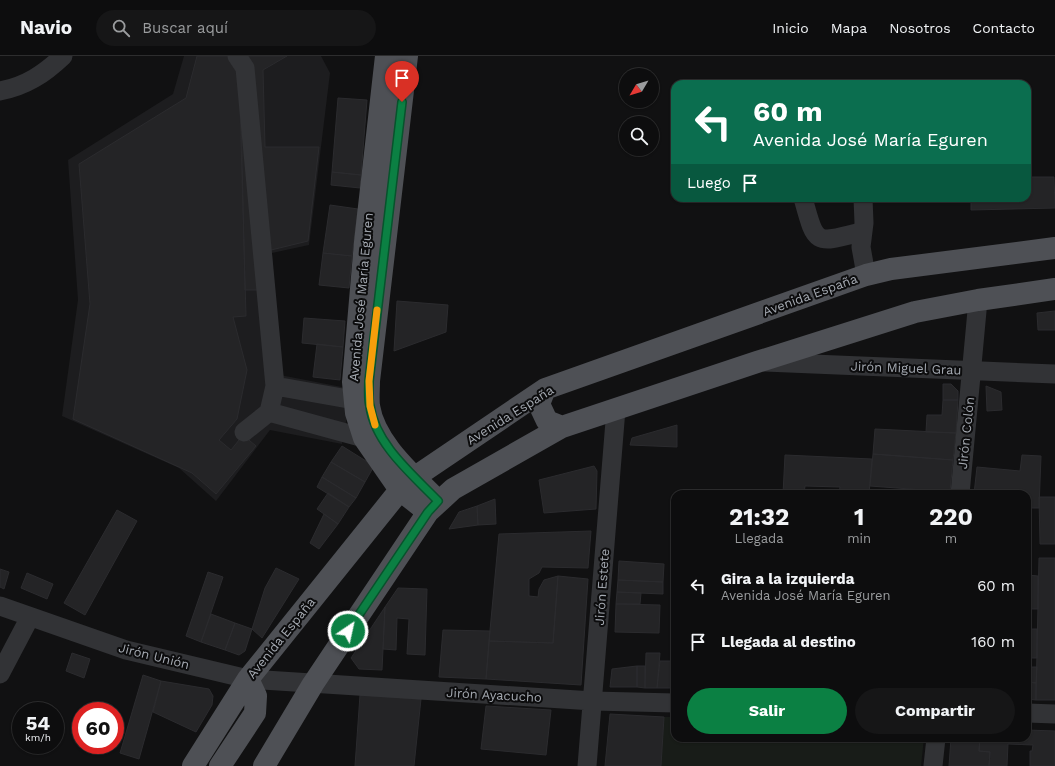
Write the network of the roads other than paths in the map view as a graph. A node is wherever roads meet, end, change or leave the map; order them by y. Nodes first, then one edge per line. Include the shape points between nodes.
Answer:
1 (64, 56) edge
2 (237, 56) edge
3 (386, 56) edge
4 (407, 56) edge
5 (0, 91) edge
6 (804, 202) edge
7 (863, 202) edge
8 (862, 232) junction
9 (1055, 248) edge
10 (866, 275) junction
11 (1055, 289) edge
12 (978, 300) junction
13 (757, 362) junction
14 (972, 370) junction
15 (1055, 374) edge
16 (275, 386) junction
17 (546, 389) junction
18 (354, 400) junction
19 (616, 409) junction
20 (269, 412) junction
21 (562, 427) junction
22 (244, 432) dead end
23 (364, 438) junction
24 (407, 483) junction
25 (960, 490) edge
26 (433, 507) junction
27 (0, 606) edge
28 (30, 617) junction
29 (0, 674) edge
30 (248, 679) junction
31 (313, 684) junction
32 (593, 701) junction
33 (671, 703) edge
34 (1031, 714) edge
35 (1055, 714) edge
36 (936, 742) edge
37 (193, 766) edge
38 (220, 766) edge
39 (264, 766) edge
40 (587, 766) edge
41 (933, 766) edge

1 - 5 street via 47,72 18,87
2 - 16 street via 245,68
3 - 18 main road, Avenida José María Eguren via 365,242 353,382
4 - 24 main road, Avenida José María Eguren via 369,381 370,406 376,426
6 - 8 street via 811,229 818,238 829,241
7 - 8 street
8 - 10 street via 861,247
9 - 10 main road, Avenida España via 891,269
10 - 17 main road, Avenida España
11 - 12 main road
12 - 13 main road via 915,312
12 - 14 street, Jirón Colón
13 - 14 street, Jirón Miguel Grau
13 - 19 main road
14 - 15 street, Jirón Miguel Grau
14 - 25 street, Jirón Colón
16 - 18 street
16 - 20 street
17 - 21 main road via 539,404 547,421
17 - 24 main road, Avenida España
18 - 23 main road, Avenida José María Eguren
19 - 21 main road
19 - 32 street, Jirón Estete
20 - 22 street
20 - 23 street
21 - 26 main road via 453,489
23 - 24 main road, Avenida José María Eguren
24 - 26 main road, Avenida José María Eguren
24 - 30 main road, Avenida España
26 - 31 main road
27 - 28 street, Jirón Unión
28 - 29 street
28 - 30 street, Jirón Unión via 126,650
30 - 31 street, Jirón Unión
30 - 37 main road, Avenida España
30 - 38 main road via 256,696 255,713
31 - 32 street, Jirón Ayacucho
31 - 39 main road
32 - 33 street, Jirón Ayacucho
32 - 40 street, Jirón Estete
34 - 35 street
36 - 41 street

